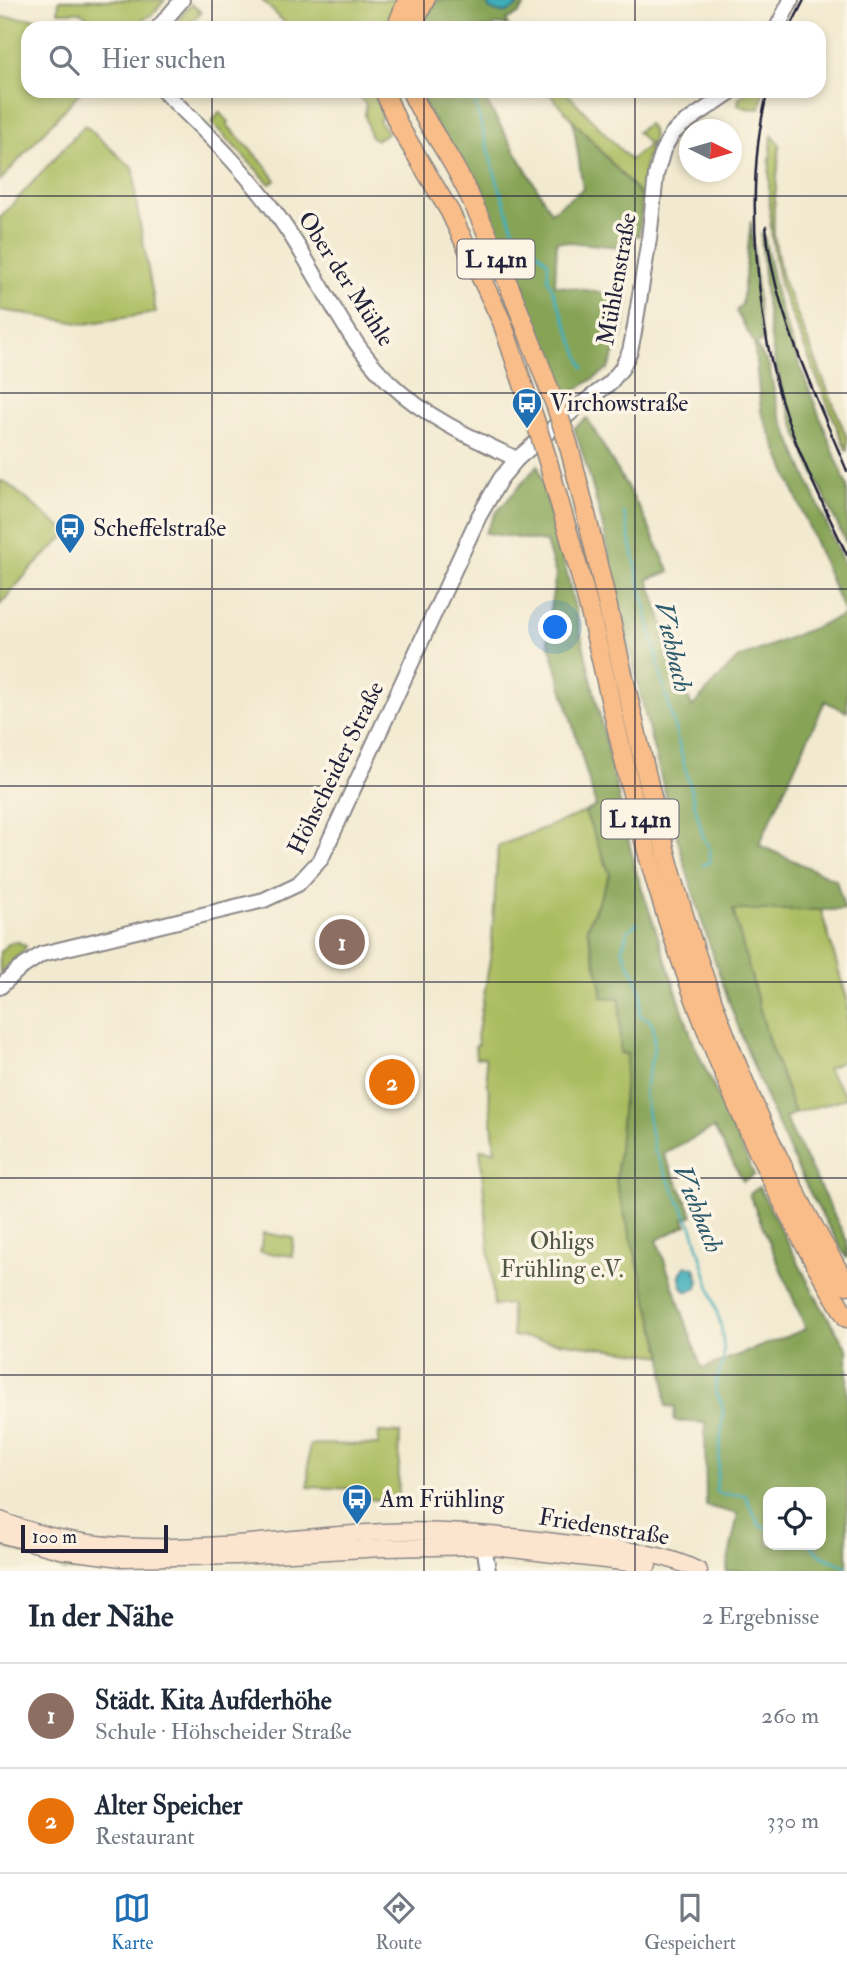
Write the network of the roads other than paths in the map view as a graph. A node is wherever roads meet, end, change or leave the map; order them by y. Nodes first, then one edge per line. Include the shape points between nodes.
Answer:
1 (182, 0) edge
2 (407, 0) edge
3 (425, 0) edge
4 (791, 0) edge
5 (164, 21) edge
6 (399, 21) edge
7 (414, 21) edge
8 (780, 21) edge
9 (170, 98) edge
10 (387, 98) edge
11 (414, 98) edge
12 (722, 98) edge
13 (517, 460) junction
14 (0, 987) edge
15 (777, 1173) junction
16 (847, 1285) edge
17 (847, 1318) edge
18 (0, 1520) edge
19 (0, 1534) edge
20 (484, 1540) junction
21 (488, 1571) edge
22 (674, 1571) edge
23 (699, 1571) edge

1 - 5 street
2 - 6 highway
3 - 7 highway
4 - 8 street
9 - 13 street, Ober der Mühle via 256,185 353,342 391,384 446,422
10 - 15 highway, L 141n, bridge via 450,212 502,322 547,458 656,881 690,988 711,1045
11 - 15 highway, L 141n, bridge via 478,216 555,404 589,521 682,907
12 - 13 street, Mühlenstraße via 682,125 663,150 632,341 620,373
13 - 14 street, Höhscheider Straße via 479,516 321,859 304,879 264,900 42,954
15 - 16 highway, L 141n
15 - 17 highway, L 141n via 822,1278
18 - 20 main road, Friedenstraße via 61,1538 150,1547 384,1532
19 - 20 main road, Friedenstraße via 60,1550 150,1559
20 - 21 street
20 - 22 main road, Friedenstraße
20 - 23 main road, Friedenstraße via 643,1552

